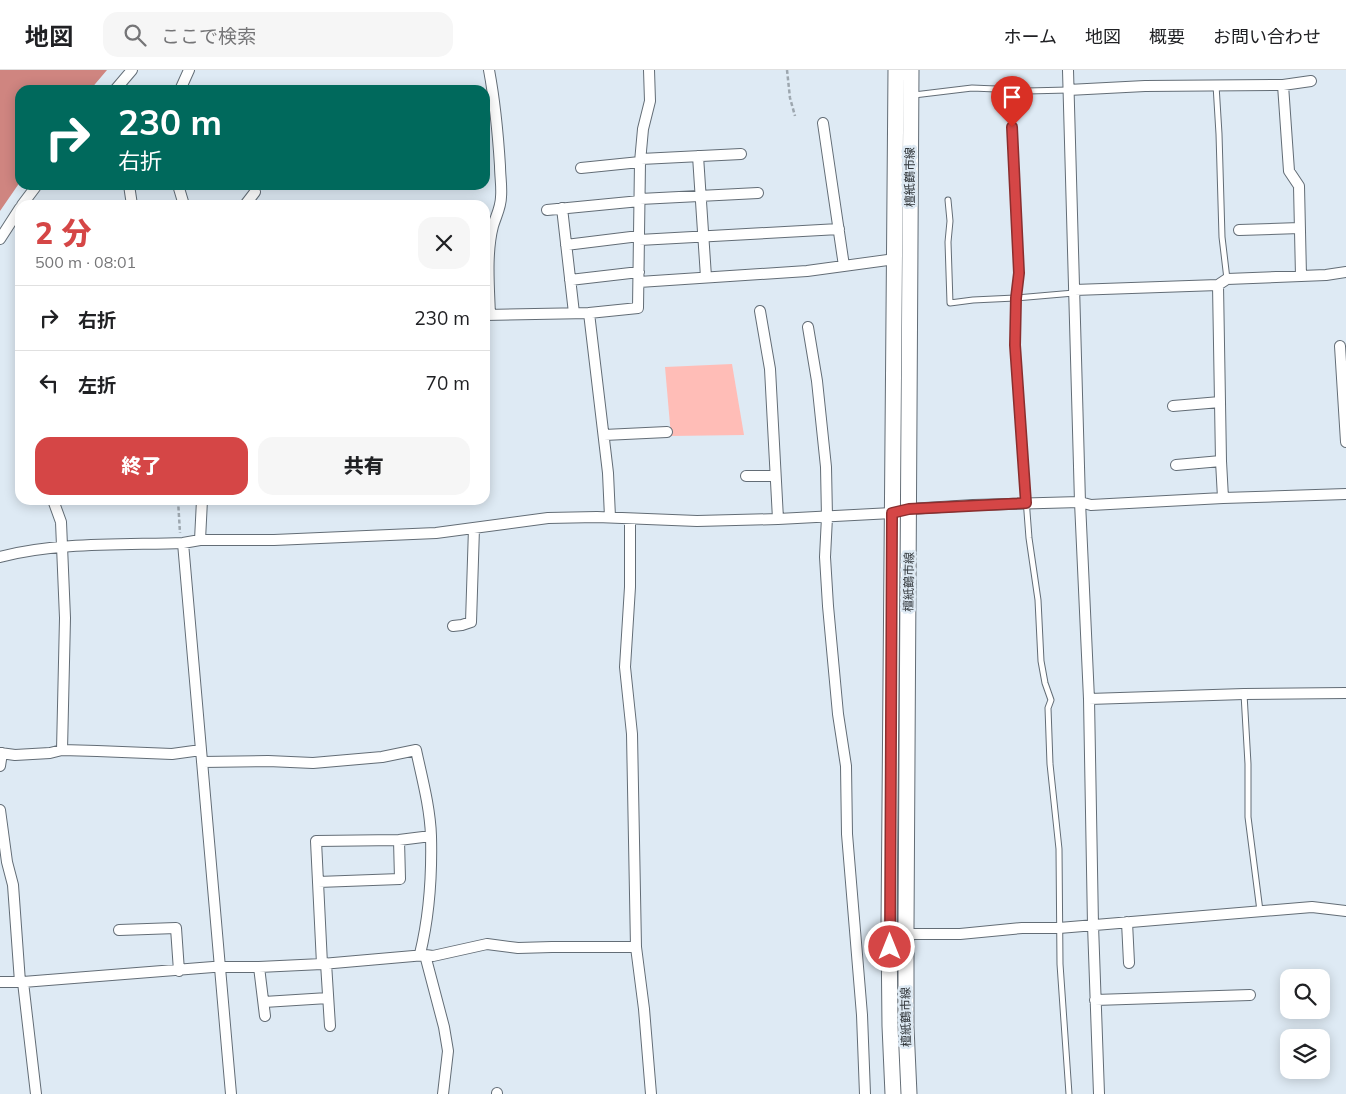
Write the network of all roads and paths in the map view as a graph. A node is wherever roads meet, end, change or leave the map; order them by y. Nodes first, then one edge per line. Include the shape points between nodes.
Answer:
1 (132, 70) edge
2 (189, 70) edge
3 (489, 70) edge
4 (649, 70) edge
5 (787, 70) edge
6 (896, 70) edge
7 (911, 70) edge
8 (1068, 70) edge
9 (1311, 81) dead end
10 (119, 85) edge
11 (182, 85) edge
12 (1216, 85) junction
13 (1283, 85) junction
14 (1068, 90) junction
15 (1010, 94) junction
16 (911, 96) junction
17 (795, 116) dead end
18 (823, 123) dead end
19 (741, 154) dead end
20 (698, 156) junction
21 (641, 160) junction
22 (581, 168) dead end
23 (256, 192) dead end
24 (758, 193) dead end
25 (700, 196) junction
26 (249, 200) edge
27 (640, 200) junction
28 (948, 200) dead end
29 (562, 208) junction
30 (547, 210) dead end
31 (15, 215) edge
32 (839, 228) junction
33 (1300, 228) junction
34 (1239, 230) dead end
35 (703, 236) junction
36 (639, 238) junction
37 (0, 239) edge
38 (566, 244) junction
39 (894, 259) junction
40 (490, 264) edge
41 (844, 266) junction
42 (1346, 272) edge
43 (1302, 276) junction
44 (639, 277) junction
45 (706, 277) junction
46 (1227, 278) junction
47 (570, 280) junction
48 (1218, 285) junction
49 (1074, 292) junction
50 (1016, 298) junction
51 (760, 311) dead end
52 (574, 313) junction
53 (590, 313) junction
54 (490, 315) edge
55 (808, 327) dead end
56 (1340, 346) dead end
57 (1220, 402) junction
58 (1173, 406) dead end
59 (667, 432) dead end
60 (604, 435) junction
61 (1346, 442) edge
62 (1220, 461) junction
63 (1176, 465) dead end
64 (746, 476) dead end
65 (775, 476) junction
66 (1346, 494) edge
67 (1223, 498) junction
68 (1080, 502) junction
69 (1026, 503) junction
70 (55, 505) edge
71 (178, 505) edge
72 (202, 505) edge
73 (909, 509) junction
74 (892, 513) junction
75 (610, 517) junction
76 (827, 517) junction
77 (630, 519) junction
78 (778, 519) junction
79 (474, 528) junction
80 (200, 540) junction
81 (183, 543) junction
82 (62, 547) junction
83 (0, 557) edge
84 (454, 626) dead end
85 (1244, 694) junction
86 (1346, 694) edge
87 (1089, 699) junction
88 (62, 750) junction
89 (200, 750) junction
90 (1, 753) edge
91 (202, 762) junction
92 (0, 766) edge
93 (0, 810) edge
94 (431, 836) junction
95 (399, 840) junction
96 (318, 882) junction
97 (1260, 911) junction
98 (1346, 912) edge
99 (1127, 922) junction
100 (1093, 925) junction
101 (1059, 928) junction
102 (119, 930) dead end
103 (906, 934) junction
104 (636, 946) junction
105 (422, 954) junction
106 (324, 963) junction
107 (1129, 963) dead end
108 (219, 967) junction
109 (259, 967) junction
110 (179, 971) junction
111 (0, 982) edge
112 (22, 982) junction
113 (1250, 995) dead end
114 (328, 998) junction
115 (1095, 1000) junction
116 (264, 1002) junction
117 (264, 1016) dead end
118 (330, 1026) dead end
119 (36, 1094) edge
120 (231, 1094) edge
121 (443, 1094) edge
122 (650, 1094) edge
123 (865, 1094) edge
124 (892, 1094) edge
125 (909, 1094) edge
126 (1069, 1094) edge
127 (1099, 1094) edge

1 - 10 street
2 - 11 street
3 - 40 street via 499,148 501,197 493,226
4 - 21 street via 650,100 643,129
5 - 17 path
6 - 39 main road, 檀紙鶴市線
7 - 16 main road, 檀紙鶴市線
8 - 14 street
9 - 13 street
12 - 13 street
12 - 14 street
12 - 46 lane via 1222,237
13 - 33 street via 1289,172 1299,186
14 - 15 lane
14 - 49 street
15 - 16 lane via 996,89 972,88
15 - 50 lane via 1019,273
16 - 73 main road, 檀紙鶴市線
18 - 32 street
19 - 20 street
20 - 21 street
20 - 25 street
21 - 22 street
21 - 27 street
23 - 26 street
24 - 25 street
25 - 27 street
25 - 35 street
27 - 29 street
27 - 36 street
28 - 50 lane via 950,303
29 - 30 street
29 - 38 street
31 - 37 street
32 - 35 street
32 - 41 street
33 - 34 street
33 - 43 street
35 - 36 street
35 - 45 street
36 - 38 street
36 - 44 street
38 - 47 street
39 - 41 street
39 - 74 main road, 檀紙鶴市線
41 - 45 street
42 - 43 street
43 - 46 street
44 - 45 street
44 - 47 street
44 - 53 street via 638,308
46 - 48 street
47 - 52 street
48 - 49 street
48 - 57 street
49 - 50 lane
49 - 68 street
50 - 69 lane via 1015,345
51 - 65 street via 770,369
52 - 53 street
52 - 54 street
53 - 60 street
55 - 76 street via 826,468
56 - 61 street
57 - 58 street
57 - 62 street
59 - 60 street
60 - 75 street
62 - 63 street
62 - 67 street
64 - 65 street
65 - 78 street
66 - 67 street
67 - 68 street via 1091,505
68 - 69 street
68 - 87 street
69 - 73 street
69 - 101 lane via 1038,600 1041,661 1050,700 1050,764 1060,849
70 - 82 street via 61,522
71 - 81 path
72 - 80 street
73 - 74 street
73 - 103 main road, 檀紙鶴市線
74 - 76 street
74 - 124 main road, 檀紙鶴市線
75 - 77 street
75 - 79 street via 548,518
76 - 78 street
76 - 123 street via 828,606 846,766 847,834
77 - 78 street
77 - 104 street via 625,667 632,734
79 - 80 street via 436,534
79 - 84 street via 471,622
80 - 81 street
81 - 82 street
81 - 89 street
82 - 83 street via 20,551
82 - 88 street via 65,618
85 - 86 street
85 - 87 street
85 - 97 lane via 1248,817
87 - 100 street
88 - 89 street via 172,754
88 - 90 street via 42,754
89 - 91 street
90 - 92 street
91 - 94 street via 313,763 382,757 416,750 426,792
91 - 108 street
93 - 112 street via 13,885
94 - 95 street
94 - 105 street via 430,895
95 - 96 street via 400,879
95 - 96 street via 316,841
96 - 106 street
97 - 98 street via 1312,907
97 - 99 street
99 - 100 street
99 - 107 street
100 - 101 street
100 - 115 street
101 - 103 street
101 - 126 lane
102 - 110 street via 176,928
103 - 125 main road, 檀紙鶴市線
104 - 105 street via 518,948 487,944 433,956
104 - 122 street
105 - 106 street
105 - 121 street via 448,1051
106 - 109 street
106 - 114 street
108 - 109 street
108 - 110 street
108 - 120 street
109 - 116 street
110 - 112 street
111 - 112 street
112 - 119 street
113 - 115 street
114 - 116 street
114 - 118 street
115 - 127 street
116 - 117 street

